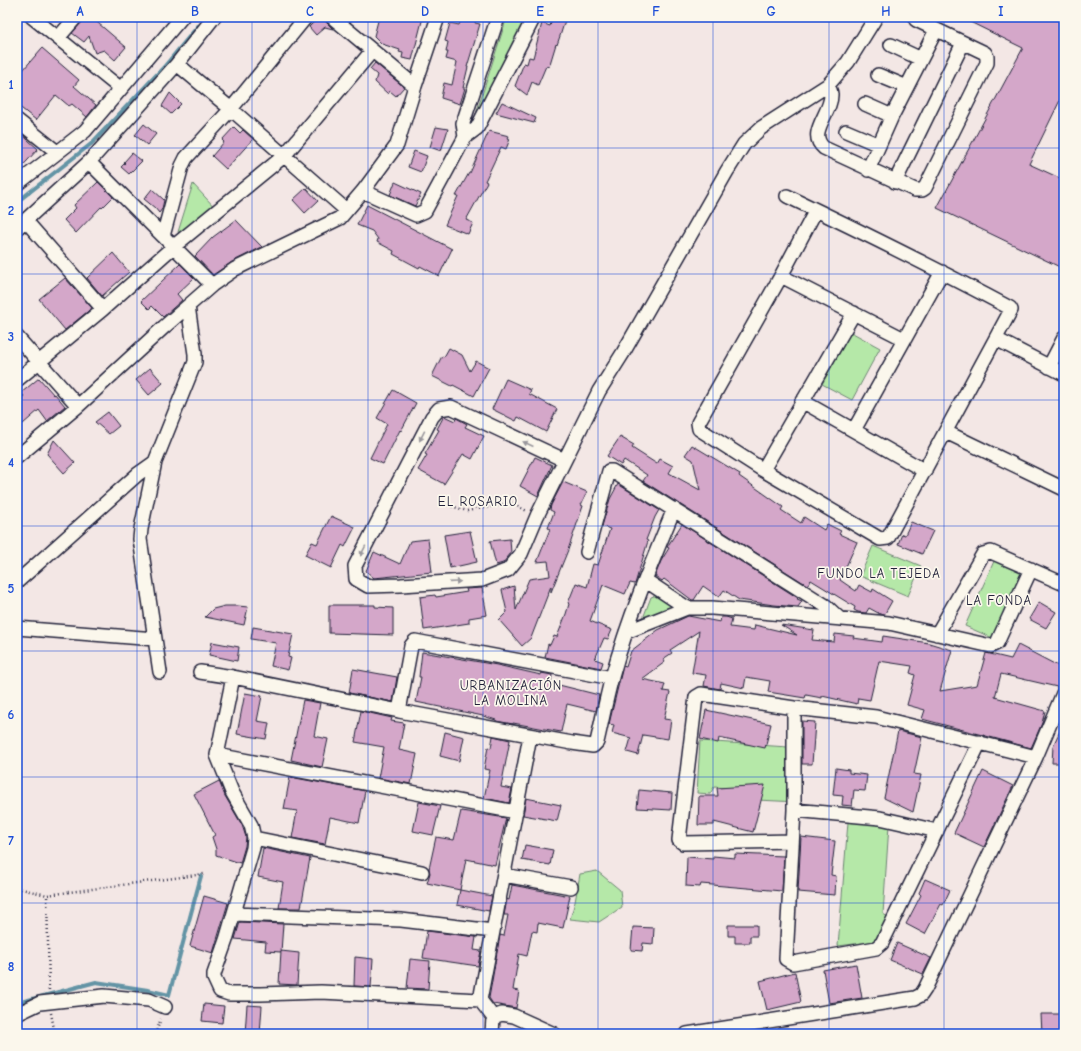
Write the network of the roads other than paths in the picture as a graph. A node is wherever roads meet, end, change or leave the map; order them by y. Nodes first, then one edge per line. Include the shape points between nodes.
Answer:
1 (32, 17) edge
2 (76, 17) edge
3 (182, 17) edge
4 (214, 17) edge
5 (306, 17) edge
6 (332, 17) edge
7 (438, 17) edge
8 (498, 17) edge
9 (534, 17) edge
10 (876, 17) edge
11 (916, 20) dead end
12 (344, 22) edge
13 (936, 30) junction
14 (58, 38) junction
15 (964, 43) junction
16 (891, 45) dead end
17 (372, 51) junction
18 (921, 59) junction
19 (177, 64) junction
20 (878, 75) dead end
21 (828, 85) junction
22 (415, 86) junction
23 (906, 87) junction
24 (121, 89) junction
25 (865, 104) dead end
26 (231, 109) junction
27 (892, 116) junction
28 (17, 120) edge
29 (846, 131) dead end
30 (465, 137) junction
31 (879, 145) junction
32 (57, 152) junction
33 (284, 156) junction
34 (89, 162) junction
35 (868, 170) junction
36 (896, 182) junction
37 (17, 184) edge
38 (363, 191) junction
39 (787, 196) dead end
40 (346, 210) junction
41 (816, 210) junction
42 (22, 225) edge
43 (163, 236) junction
44 (173, 247) junction
45 (942, 272) junction
46 (781, 276) junction
47 (212, 285) junction
48 (188, 306) junction
49 (103, 309) junction
50 (854, 313) junction
51 (17, 337) edge
52 (1064, 338) edge
53 (904, 339) junction
54 (996, 339) junction
55 (39, 362) junction
56 (1049, 367) junction
57 (1064, 374) edge
58 (17, 380) edge
59 (802, 401) junction
60 (78, 406) junction
61 (854, 430) junction
62 (946, 432) junction
63 (17, 457) edge
64 (564, 460) junction
65 (155, 462) junction
66 (763, 470) junction
67 (925, 471) junction
68 (1064, 489) edge
69 (674, 509) junction
70 (587, 552) dead end
71 (1031, 569) junction
72 (645, 580) junction
73 (17, 582) edge
74 (1064, 584) edge
75 (687, 608) junction
76 (840, 619) junction
77 (17, 628) edge
78 (626, 632) junction
79 (937, 634) junction
80 (155, 639) junction
81 (160, 672) dead end
82 (200, 672) dead end
83 (233, 677) junction
84 (612, 678) junction
85 (1064, 692) edge
86 (794, 708) junction
87 (399, 711) junction
88 (530, 736) junction
89 (980, 742) junction
90 (217, 756) junction
91 (1036, 757) junction
92 (794, 810) junction
93 (516, 812) junction
94 (936, 831) junction
95 (254, 838) junction
96 (792, 841) junction
97 (422, 872) dead end
98 (504, 875) junction
99 (571, 887) dead end
100 (234, 914) junction
101 (493, 931) junction
102 (480, 1000) junction
103 (166, 1007) road end
104 (17, 1014) edge
105 (494, 1017) junction
106 (492, 1034) edge
107 (554, 1034) edge
108 (687, 1034) edge

1 - 14 street
2 - 14 street
3 - 24 street
4 - 19 street
5 - 26 street
6 - 12 street
7 - 22 street
8 - 30 street via 463,123
9 - 30 street via 477,128
10 - 21 street via 848,62
11 - 13 street
12 - 17 street
13 - 15 street
13 - 18 street
14 - 24 street
15 - 36 street
15 - 36 street via 985,53 987,62 927,185 918,191
16 - 18 street
17 - 22 street
17 - 33 street
18 - 23 street
19 - 26 street
19 - 34 street
20 - 23 street
21 - 35 street via 831,99 818,131 818,142 824,148
21 - 64 street via 761,128 744,144 599,390
22 - 38 street via 397,145
23 - 27 street
24 - 32 street via 85,131
25 - 27 street
26 - 33 street
26 - 43 street via 184,162
27 - 31 street
28 - 32 street
29 - 31 street
30 - 38 street via 425,212 416,215
31 - 35 street
32 - 37 street
33 - 40 street
33 - 44 street
34 - 42 street
34 - 43 street
35 - 36 street
38 - 40 street
39 - 41 street
40 - 47 street via 340,218 235,269
41 - 45 street
41 - 46 street
42 - 49 street
43 - 44 street
44 - 47 street
44 - 49 street
45 - 53 street
45 - 54 street via 1010,308 1010,313
46 - 50 street
46 - 66 street via 698,423 699,429
47 - 48 street
48 - 60 street
48 - 65 street via 195,362
49 - 55 street
50 - 53 street
50 - 59 street
51 - 55 street
52 - 56 street
53 - 61 street
54 - 56 street
54 - 62 street
55 - 58 street
55 - 60 street
56 - 57 street
59 - 61 street
59 - 66 street
60 - 63 street
61 - 67 street
62 - 67 street
62 - 68 street
64 -> 64 street via 451,407 439,409 432,417 355,566 356,579 368,586 400,585 482,580 508,570 521,554 536,516
65 - 73 street via 138,474
65 - 80 street via 142,516 140,539
66 - 67 street via 884,539 888,538
69 - 70 street via 610,471
69 - 72 street
69 - 76 street via 826,606
71 - 74 street
71 - 79 street via 997,643 992,646
71 - 79 street via 991,552 983,554
72 - 75 street
72 - 78 street
75 - 76 street
75 - 78 street
76 - 79 street via 899,625
77 - 80 street
78 - 84 street
80 - 81 street
82 - 83 street
83 - 87 street
83 - 90 street
84 - 87 street via 416,641 411,646
84 - 88 street via 595,745
85 - 91 street
86 - 89 street via 876,717
86 - 92 street
86 - 96 street via 701,694 696,697 679,840 683,843
87 - 88 street
88 - 93 street
89 - 91 street
89 - 94 street
90 - 93 street
90 - 95 street via 232,792 251,825
91 - 108 street via 921,995
92 - 94 street via 880,818
92 - 96 street
93 - 98 street
94 - 96 street via 879,946 793,963 786,959
95 - 97 street
95 - 100 street
98 - 99 street
98 - 101 street
100 - 101 street via 397,920
100 - 102 street via 214,974 220,991 261,994 321,992
101 - 102 street
102 - 105 street
103 - 104 street via 149,1000 104,996 40,1003
105 - 106 street
105 - 107 street via 502,1014 514,1016

